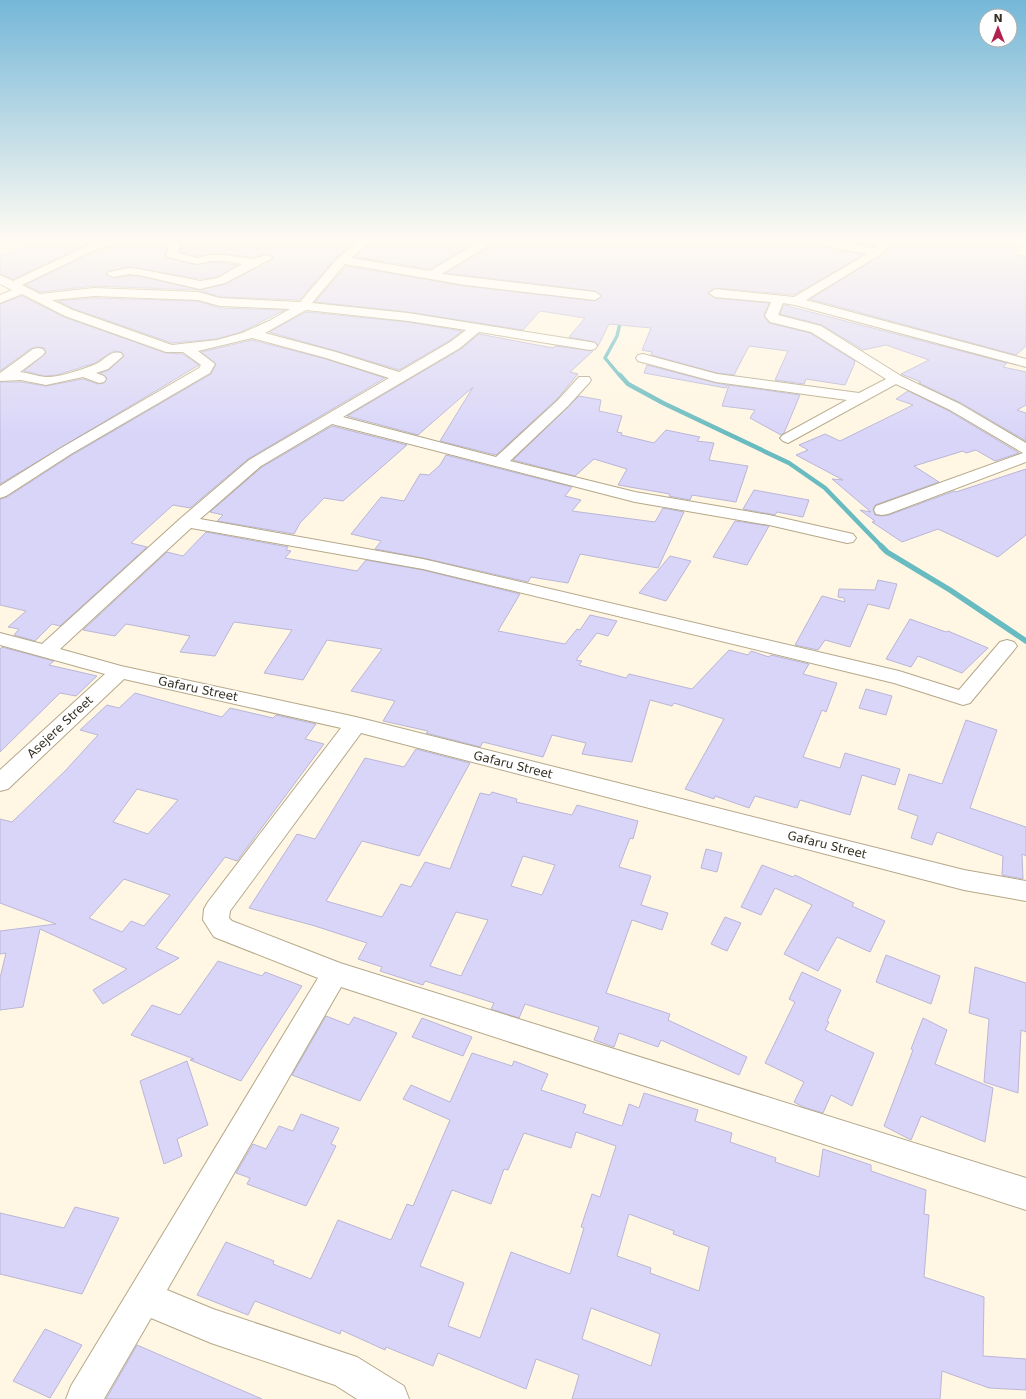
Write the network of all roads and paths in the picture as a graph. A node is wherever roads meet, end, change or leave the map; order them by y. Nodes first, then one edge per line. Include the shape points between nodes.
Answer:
1 (56, 306) edge
2 (303, 306) edge
3 (306, 306) edge
4 (776, 306) edge
5 (816, 306) edge
6 (478, 327) junction
7 (252, 334) junction
8 (590, 346) dead end
9 (186, 348) junction
10 (38, 352) dead end
11 (116, 356) dead end
12 (643, 358) dead end
13 (1026, 363) edge
14 (84, 373) junction
15 (3, 377) edge
16 (400, 377) junction
17 (99, 379) dead end
18 (896, 379) junction
19 (584, 380) dead end
20 (862, 398) junction
21 (330, 418) junction
22 (788, 438) dead end
23 (1026, 449) edge
24 (1026, 457) edge
25 (499, 463) junction
26 (0, 493) edge
27 (882, 510) dead end
28 (187, 522) junction
29 (847, 538) dead end
30 (0, 639) edge
31 (1007, 646) dead end
32 (46, 652) junction
33 (120, 672) junction
34 (356, 724) junction
35 (0, 783) edge
36 (1026, 891) edge
37 (336, 973) junction
38 (1026, 1194) edge
39 (144, 1297) junction
40 (84, 1399) edge
41 (391, 1399) edge

1 - 9 street via 171,349
2 - 7 street via 270,328
3 - 6 street
4 - 18 street via 771,316 774,319 816,330
5 - 13 street
6 - 8 street
6 - 16 street via 455,345
7 - 9 street via 225,342
7 - 16 street
9 - 26 street via 208,364 205,370 66,451
10 - 15 street
11 - 14 street via 103,366
12 - 20 street via 716,378
14 - 15 street via 46,381 21,376
14 - 17 street
16 - 21 street
18 - 20 street
18 - 23 street via 955,407
19 - 25 street
20 - 22 street
21 - 25 street
21 - 28 street via 255,463
24 - 27 street
25 - 29 street via 635,497 769,520
28 - 31 street via 423,564 899,678 963,698
28 - 32 street
30 - 32 street, Gafaru Street
32 - 33 street, Gafaru Street
33 - 34 street, Gafaru Street
33 - 35 street, Asejere Street
34 - 36 street, Gafaru Street via 956,878
34 - 37 street via 217,909 216,920 223,929
37 - 38 street
37 - 39 street
39 - 40 street
39 - 41 street via 211,1326 344,1370

